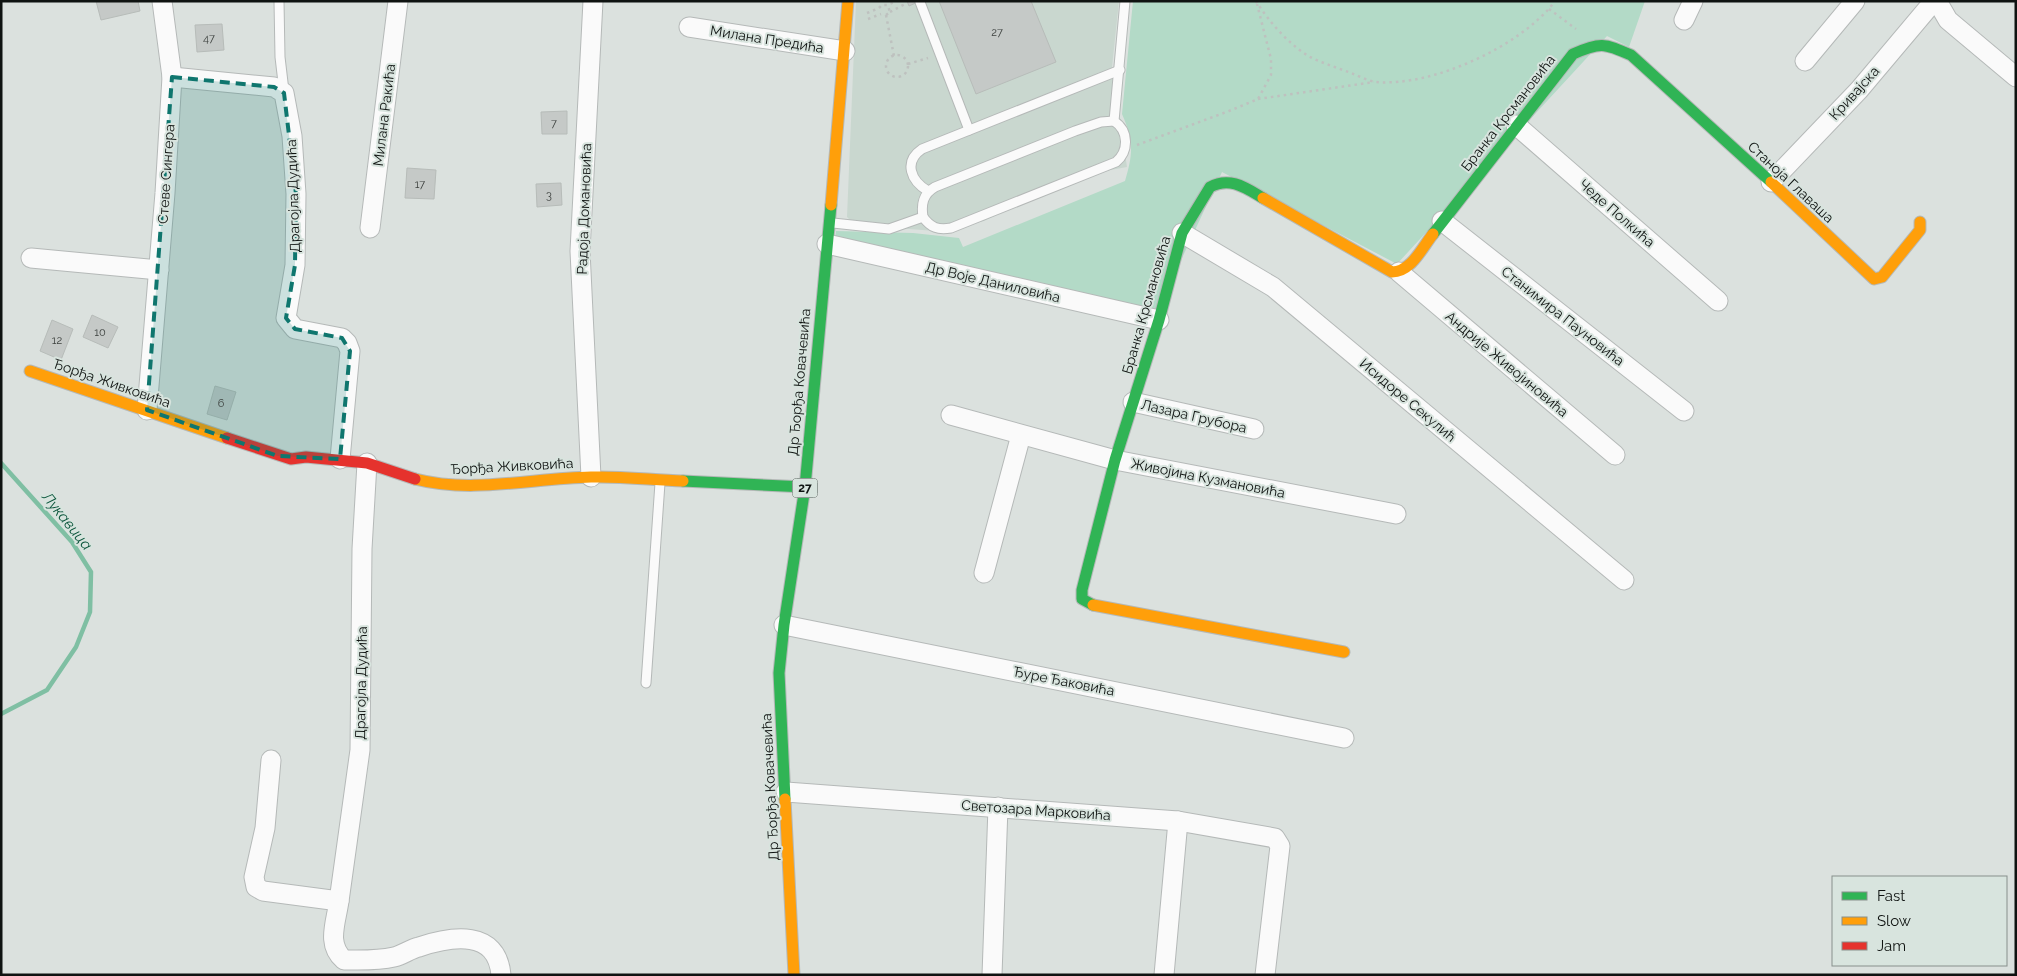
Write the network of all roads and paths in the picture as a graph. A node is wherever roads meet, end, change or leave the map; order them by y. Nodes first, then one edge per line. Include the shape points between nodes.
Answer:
1 (162, 1) edge
2 (279, 1) edge
3 (398, 1) edge
4 (593, 1) edge
5 (848, 1) edge
6 (897, 1) edge
7 (1125, 1) edge
8 (1555, 1) edge
9 (1693, 1) edge
10 (1855, 1) edge
11 (1936, 1) edge
12 (920, 2) edge
13 (1256, 2) edge
14 (907, 3) dead end
15 (887, 5) junction
16 (1549, 9) junction
17 (890, 12) junction
18 (886, 15) junction
19 (1684, 20) dead end
20 (689, 27) dead end
21 (1577, 29) dead end
22 (844, 51) junction
23 (940, 54) junction
24 (894, 56) junction
25 (1631, 56) joint
26 (1805, 61) dead end
27 (908, 64) junction
28 (1120, 70) junction
29 (172, 77) junction
30 (2016, 77) edge
31 (1375, 82) junction
32 (284, 93) junction
33 (1258, 98) junction
34 (1114, 121) junction
35 (1516, 125) junction
36 (969, 130) junction
37 (1126, 149) junction
38 (1771, 182) junction
39 (928, 191) junction
40 (923, 218) junction
41 (1442, 221) junction
42 (830, 222) junction
43 (1920, 222) dead end
44 (370, 228) dead end
45 (1182, 233) junction
46 (827, 244) junction
47 (31, 258) dead end
48 (159, 270) junction
49 (1399, 272) junction
50 (1718, 301) dead end
51 (1159, 320) junction
52 (30, 371) dead end
53 (1133, 402) junction
54 (147, 410) junction
55 (1684, 411) dead end
56 (951, 415) dead end
57 (1254, 429) dead end
58 (1022, 435) junction
59 (1615, 455) dead end
60 (340, 459) junction
61 (1115, 460) junction
62 (367, 463) junction
63 (592, 477) junction
64 (660, 480) junction
65 (805, 487) junction
66 (1396, 514) dead end
67 (984, 573) dead end
68 (1624, 580) dead end
69 (784, 625) junction
70 (1344, 652) dead end
71 (646, 682) dead end
72 (1344, 738) dead end
73 (271, 760) dead end
74 (786, 792) junction
75 (998, 807) junction
76 (1178, 820) junction
77 (339, 901) junction
78 (501, 975) edge
79 (794, 975) edge
80 (992, 975) edge
81 (1164, 975) edge
82 (1265, 975) edge

1 - 29 street, Стеве Сингера
2 - 32 lane
3 - 44 street, Милана Ракића
4 - 63 street, Радоја Домановића via 580,251
5 - 22 street, Др Ђорђа Ковачевића / 27
6 - 15 path
7 - 28 lane
8 - 16 path
9 - 19 street
10 - 26 street
11 - 30 street via 1948,20
11 - 38 street, Кривајска via 1859,90
12 - 23 lane
13 - 31 path via 1291,43 1310,57
13 - 33 path via 1271,59 1271,75
14 - 17 path
15 - 17 path
15 - 18 path via 879,8 881,14
16 - 21 path
16 - 31 path via 1519,35 1466,64 1404,80
17 - 18 path
18 - 24 path
20 - 22 street, Милана Предића
22 - 42 street, Др Ђорђа Ковачевића / 27
23 - 27 path
23 - 36 lane
24 - 27 path via 903,57
24 - 27 path via 886,67 891,75 905,74
25 - 35 street, Бранка Крсмановића via 1609,45 1593,45 1573,54
25 - 38 street, Станоја Главаша
28 - 34 lane
28 - 36 lane
29 - 32 street via 274,87
29 - 48 street, Стеве Сингера
31 - 33 path
32 - 60 street, Драгојла Дудића via 292,136 296,194 295,264 286,318 295,328 342,338 347,343 350,351
33 - 37 path
34 - 37 lane via 1125,134
34 - 39 lane via 1075,131
35 - 41 street, Бранка Крсмановића
35 - 50 street, Чеде Полкића
36 - 39 lane via 915,154 912,162 914,179
37 - 40 lane via 1116,162 960,226 935,228
38 - 43 street, Станоја Главаша via 1874,280 1882,276 1920,230
39 - 40 lane via 921,207
40 - 42 lane via 889,229
41 - 49 street, Бранка Крсмановића via 1407,268
41 - 55 street, Станимира Пауновића
42 - 46 street, Др Ђорђа Ковачевића / 27
45 - 49 street, Бранка Крсмановића via 1210,187 1225,181 1239,184 1392,272
45 - 51 street, Бранка Крсмановића
45 - 68 street, Исидоре Секулић via 1273,287
46 - 51 street, Др Воје Даниловића
46 - 65 street, Др Ђорђа Ковачевића / 27
47 - 48 street
48 - 54 street, Стеве Сингера
49 - 59 street, Андрије Живојиновића
51 - 53 street, Бранка Крсмановића
52 - 54 street, Ђорђа Живковића
53 - 57 street, Лазара Грубора
53 - 61 street, Бранка Крсмановића
54 - 60 street, Ђорђа Живковића via 278,456
56 - 58 street, Живојина Кузмановића
58 - 61 street, Живојина Кузмановића
58 - 67 street
60 - 62 street, Ђорђа Живковића
61 - 66 street, Живојина Кузмановића
61 - 70 street, Бранка Крсмановића via 1082,599 1089,604
62 - 63 street, Ђорђа Живковића via 432,483 469,486
62 - 77 street, Драгојла Дудића via 362,549 360,750
63 - 64 street, Ђорђа Живковића
64 - 65 street, Ђорђа Живковића
64 - 71 lane
65 - 69 street, Др Ђорђа Ковачевића / 27
69 - 72 street, Ђуре Ђаковића
69 - 74 street, Др Ђорђа Ковачевића / 27 via 779,673
73 - 77 street via 265,828 254,877 256,887 263,891
74 - 75 street, Светозара Марковића
74 - 79 street, Др Ђорђа Ковачевића / 27
75 - 76 street, Светозара Марковића
75 - 80 street
76 - 81 street
76 - 82 street, Светозара Марковића via 1275,838 1280,846
77 - 78 street, Драгојла Дудића via 333,944 336,953 344,960 396,957 418,947 467,937 492,948 500,964

